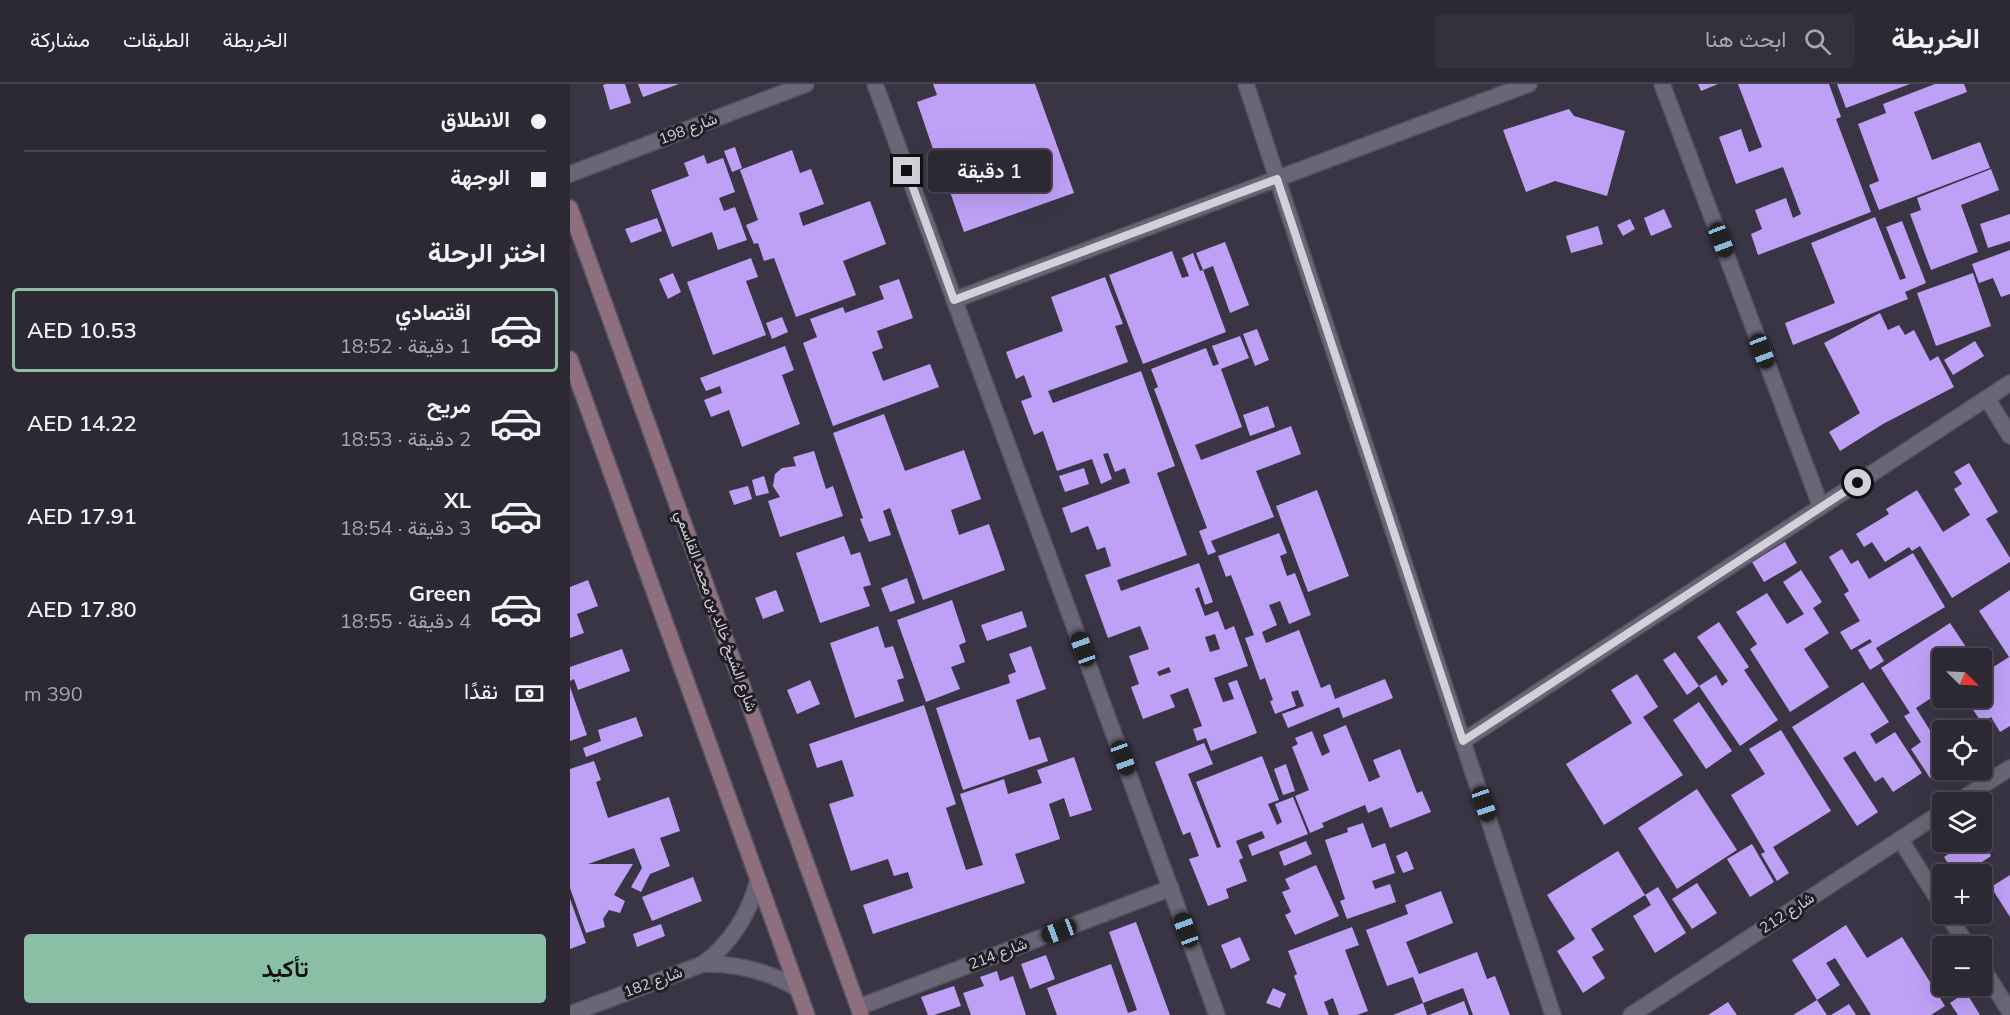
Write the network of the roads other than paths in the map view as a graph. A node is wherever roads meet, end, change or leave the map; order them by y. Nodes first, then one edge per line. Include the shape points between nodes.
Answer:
1 (806, 84) edge
2 (875, 84) edge
3 (1246, 84) edge
4 (1529, 84) edge
5 (1662, 84) edge
6 (570, 174) edge
7 (1277, 179) junction
8 (570, 208) edge
9 (954, 300) junction
10 (570, 359) edge
11 (574, 380) edge
12 (2010, 383) edge
13 (1987, 398) junction
14 (2010, 436) edge
15 (1821, 507) junction
16 (1463, 741) junction
17 (2010, 768) edge
18 (1973, 792) edge
19 (1932, 818) edge
20 (1900, 839) junction
21 (758, 880) junction
22 (1171, 888) junction
23 (1932, 890) edge
24 (703, 964) junction
25 (1992, 983) edge
26 (798, 989) junction
27 (860, 1011) edge
28 (2010, 1012) edge
29 (570, 1014) edge
30 (807, 1015) edge
31 (1217, 1015) edge
32 (1553, 1015) edge
33 (1631, 1015) edge

1 - 6 street, شارع 198
2 - 9 street
3 - 7 street
4 - 7 street
5 - 15 street
7 - 9 street
7 - 16 street
8 - 27 main road, شارع الشيخ خالد بن محمد القاسمي
9 - 22 street
10 - 11 main road
11 - 21 main road
12 - 13 street
13 - 14 street
13 - 15 street
15 - 16 street
16 - 32 street
17 - 18 street
19 - 20 street, 212 شارع
20 - 23 street
20 - 33 street, 212 شارع
21 - 24 street, شارع 182 via 739,928
21 - 26 main road
22 - 27 street, 214 شارع
22 - 31 street
24 - 26 street, شارع 182 via 752,969
24 - 29 street, شارع 182
25 - 28 street
26 - 30 main road

